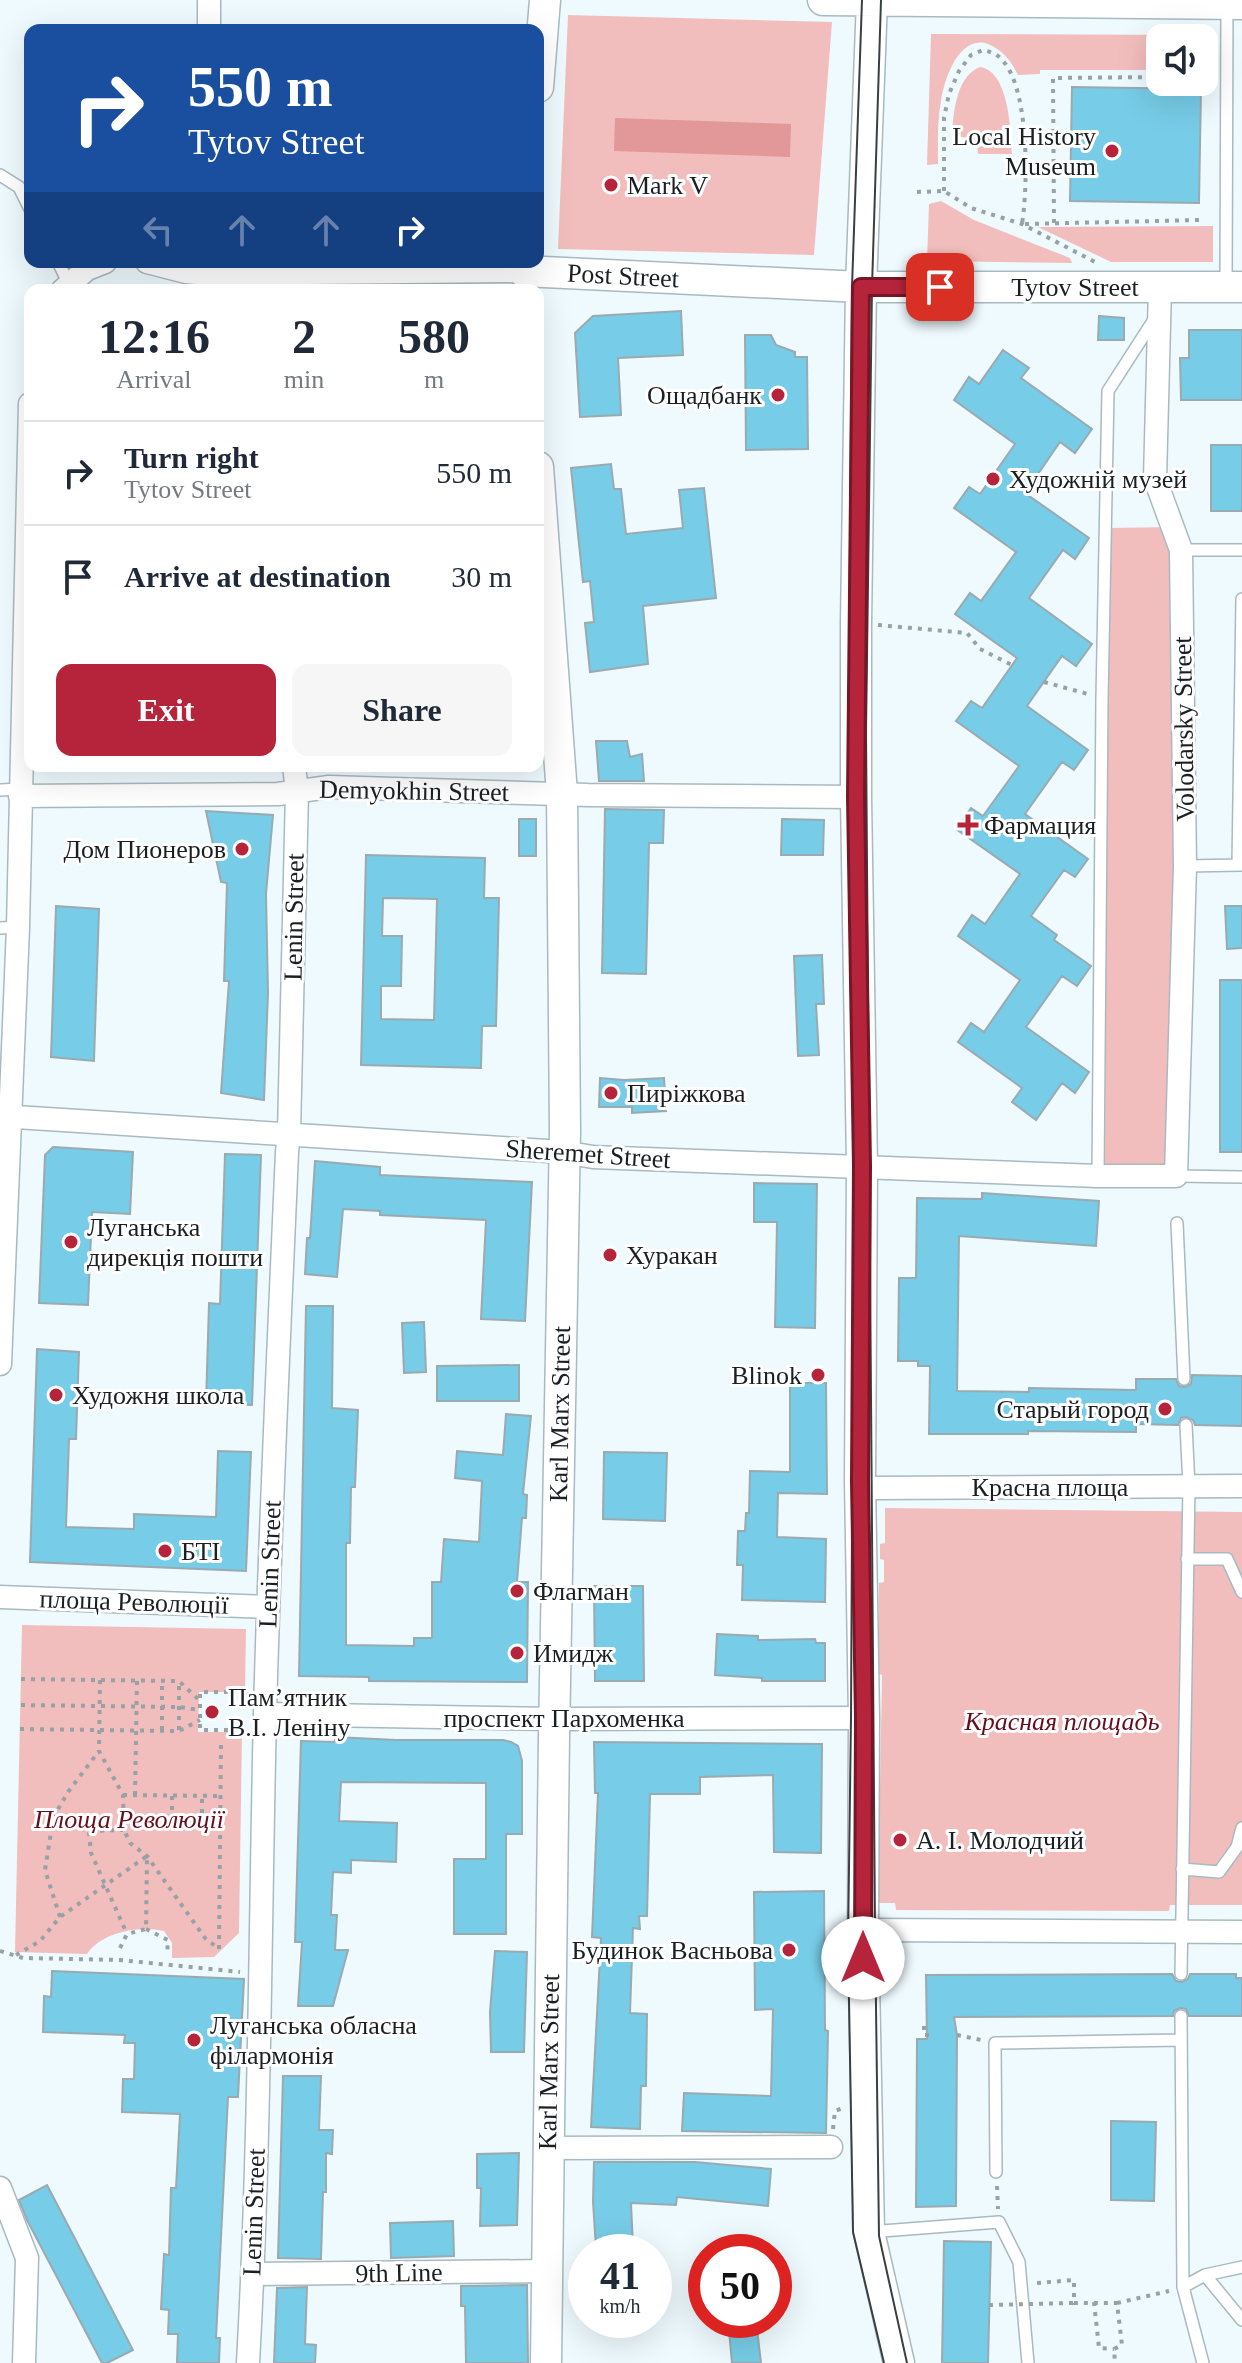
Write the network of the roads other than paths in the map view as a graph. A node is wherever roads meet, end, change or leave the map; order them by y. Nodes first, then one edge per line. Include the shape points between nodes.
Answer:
1 (209, 0) edge
2 (545, 0) edge
3 (823, 0) edge
4 (872, 1) edge
5 (1237, 3) edge
6 (209, 24) edge
7 (543, 24) edge
8 (0, 175) edge
9 (24, 197) edge
10 (90, 268) edge
11 (170, 268) edge
12 (524, 274) edge
13 (208, 275) edge
14 (70, 284) edge
15 (861, 287) junction
16 (1234, 287) edge
17 (1160, 298) junction
18 (24, 541) edge
19 (544, 549) edge
20 (1181, 550) junction
21 (1242, 550) edge
22 (1242, 599) edge
23 (295, 772) edge
24 (297, 791) junction
25 (13, 792) edge
26 (1240, 793) edge
27 (562, 794) junction
28 (856, 797) junction
29 (1240, 865) edge
30 (1185, 866) junction
31 (9, 927) edge
32 (5, 1116) edge
33 (289, 1133) junction
34 (563, 1152) junction
35 (862, 1166) junction
36 (1098, 1176) junction
37 (1176, 1176) junction
38 (1242, 1177) edge
39 (1177, 1223) dead end
40 (0, 1364) edge
41 (1184, 1379) dead end
42 (1186, 1425) dead end
43 (860, 1481) junction
44 (1189, 1486) junction
45 (1242, 1486) edge
46 (1187, 1559) junction
47 (1242, 1592) edge
48 (0, 1597) edge
49 (268, 1607) junction
50 (265, 1714) junction
51 (864, 1718) junction
52 (555, 1719) junction
53 (1242, 1828) edge
54 (1182, 1869) junction
55 (863, 1930) junction
56 (1181, 1931) junction
57 (1242, 1932) edge
58 (1181, 1974) dead end
59 (1181, 2016) dead end
60 (1181, 2040) junction
61 (831, 2147) dead end
62 (548, 2148) junction
63 (996, 2172) road end
64 (0, 2188) edge
65 (869, 2232) junction
66 (1242, 2267) edge
67 (546, 2271) junction
68 (253, 2274) junction
69 (1205, 2275) junction
70 (1183, 2287) junction
71 (1242, 2320) edge
72 (24, 2363) edge
73 (248, 2363) edge
74 (546, 2363) edge
75 (899, 2363) edge
76 (1028, 2363) edge
77 (1203, 2363) edge

1 - 6 street
2 - 7 main road
3 - 4 main road
4 - 5 main road
4 - 15 main road
5 - 16 lane
8 - 9 lane
10 - 14 street
11 - 13 street, Post Street
12 - 13 street, Post Street
12 - 15 main road, Post Street
15 - 17 main road, Tytov Street
15 - 28 main road
16 - 17 main road, Tytov Street
17 - 20 street, Volodarsky Street via 1155,479
17 - 36 lane via 1108,391
18 - 25 street
19 - 27 main road, Karl Marx Street
20 - 21 lane
20 - 30 street, Volodarsky Street
22 - 26 lane
23 - 24 street, Lenin Street
24 - 25 street, Demyokhin Street
24 - 27 street, Demyokhin Street via 329,787
24 - 33 street, Lenin Street
25 - 31 street
26 - 29 lane
27 - 28 street, Demyokhin Street
27 - 34 main road, Karl Marx Street
28 - 35 main road
29 - 30 lane
30 - 37 street, Volodarsky Street
31 - 32 street
32 - 33 street, Sheremet Street
32 - 40 street
33 - 34 street, Sheremet Street
33 - 49 street, Lenin Street
34 - 35 street, Sheremet Street
34 - 52 main road, Karl Marx Street
35 - 36 street, Sheremet Street
35 - 43 main road
36 - 37 street, Sheremet Street
37 - 38 lane
39 - 41 lane
42 - 44 lane
43 - 44 street, Красна площа via 871,1488
43 - 51 main road
44 - 45 street, Красна площа
44 - 46 lane
46 - 47 lane via 1227,1559
46 - 54 lane
48 - 49 street, площа Революції
49 - 50 street, Lenin Street
50 - 52 street, проспект Пархоменка
50 - 68 street, Lenin Street
51 - 52 street, проспект Пархоменка
51 - 55 main road
52 - 62 main road, Karl Marx Street
53 - 54 lane via 1237,1847 1219,1872
54 - 56 lane
55 - 56 street
55 - 65 main road
56 - 57 street
56 - 58 lane
59 - 60 lane
60 - 63 lane via 995,2043
60 - 70 lane
61 - 62 street
62 - 67 main road, Karl Marx Street
64 - 72 street via 27,2258
65 - 75 main road
65 - 76 lane via 999,2222 1019,2262
66 - 69 lane
67 - 68 street, 9th Line
67 - 74 main road, Karl Marx Street
68 - 73 street, Lenin Street
69 - 70 lane
69 - 71 lane
70 - 77 lane

